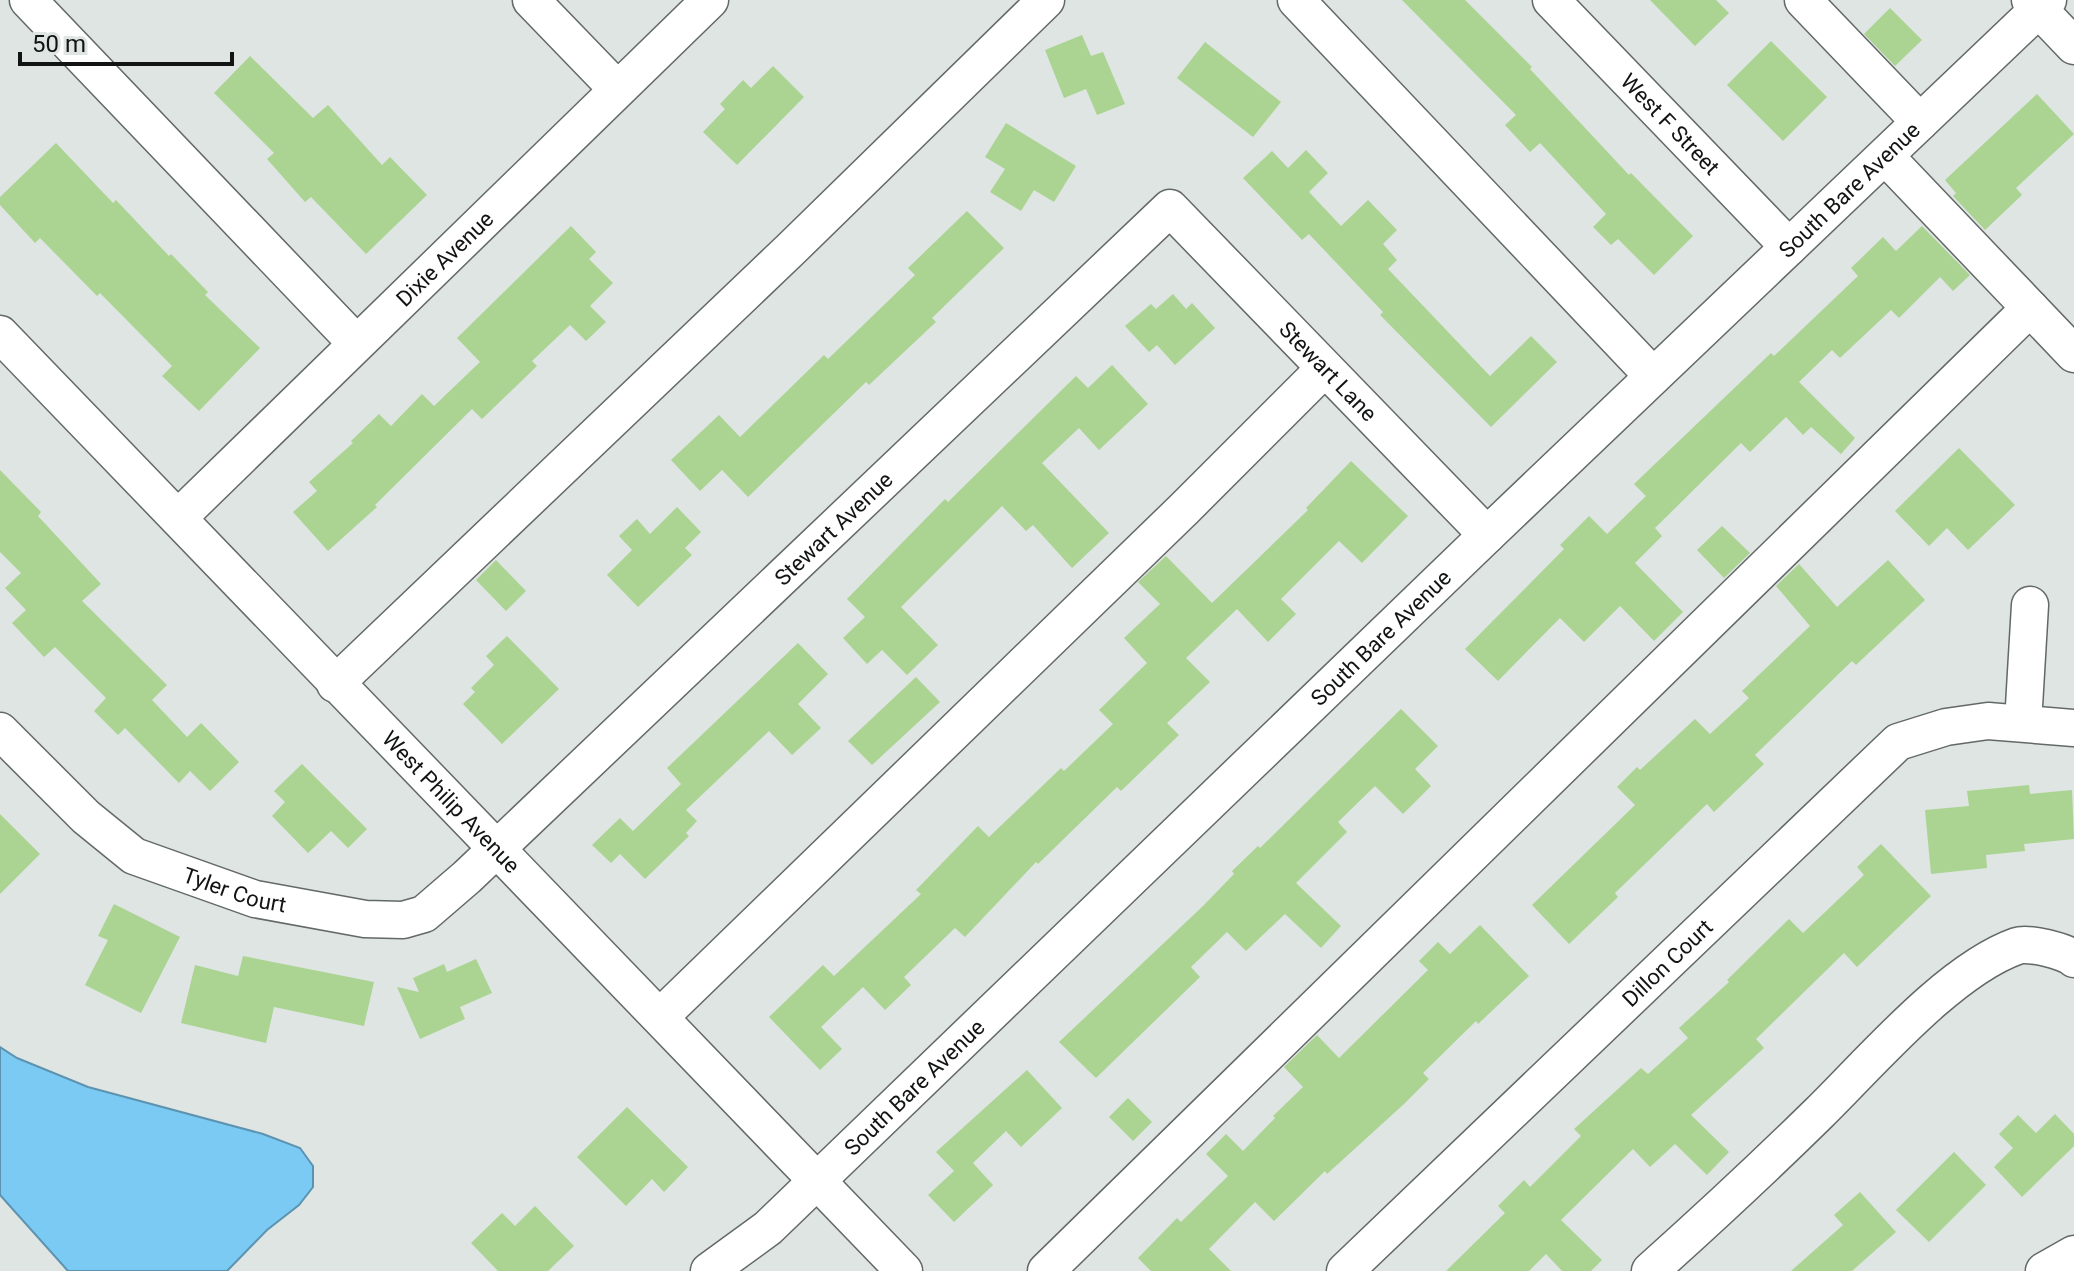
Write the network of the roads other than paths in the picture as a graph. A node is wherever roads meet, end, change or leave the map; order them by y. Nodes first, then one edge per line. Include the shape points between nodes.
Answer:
1 (28, 0) edge
2 (531, 0) edge
3 (710, 0) edge
4 (1046, 0) edge
5 (1296, 0) edge
6 (1551, 0) edge
7 (1803, 0) edge
8 (2039, 3) edge
9 (2074, 46) edge
10 (617, 89) junction
11 (1920, 122) junction
12 (1885, 156) junction
13 (1170, 208) joint
14 (1789, 247) junction
15 (2030, 308) junction
16 (0, 334) edge
17 (356, 343) junction
18 (2074, 354) edge
19 (1324, 369) junction
20 (1653, 376) junction
21 (178, 518) junction
22 (1487, 535) junction
23 (2030, 605) dead end
24 (335, 684) junction
25 (2023, 723) junction
26 (2074, 728) edge
27 (0, 731) edge
28 (497, 849) junction
29 (2074, 959) edge
30 (660, 1017) junction
31 (816, 1179) junction
32 (709, 1271) edge
33 (904, 1271) edge
34 (1046, 1271) edge
35 (1345, 1271) edge
36 (1650, 1271) edge

1 - 17 street
2 - 10 street
3 - 10 street, Dixie Avenue
4 - 24 street
5 - 20 street
6 - 14 street, West F Street
7 - 11 street
8 - 9 street
8 - 11 street, South Bare Avenue
10 - 17 street, Dixie Avenue
11 - 12 street, South Bare Avenue
12 - 14 street, South Bare Avenue
12 - 15 street
13 - 19 street, Stewart Lane
13 - 28 street, Stewart Avenue
14 - 20 street, South Bare Avenue
15 - 18 street
15 - 34 street
16 - 21 street, West Philip Avenue
17 - 21 street, Dixie Avenue
19 - 22 street, Stewart Lane
19 - 30 street
20 - 22 street, South Bare Avenue
21 - 24 street, West Philip Avenue
22 - 31 street, South Bare Avenue
23 - 25 street
24 - 28 street, West Philip Avenue
25 - 26 street, Dillon Court
25 - 35 street, Dillon Court via 1946,727 1898,742
27 - 28 street, Tyler Court via 86,817 134,856 255,899 365,919 403,920 436,905
28 - 30 street, West Philip Avenue
29 - 36 street via 2068,953 2020,944 1983,962 1930,1003 1750,1182
30 - 31 street, West Philip Avenue
31 - 32 street, South Bare Avenue via 768,1228
31 - 33 street, West Philip Avenue

